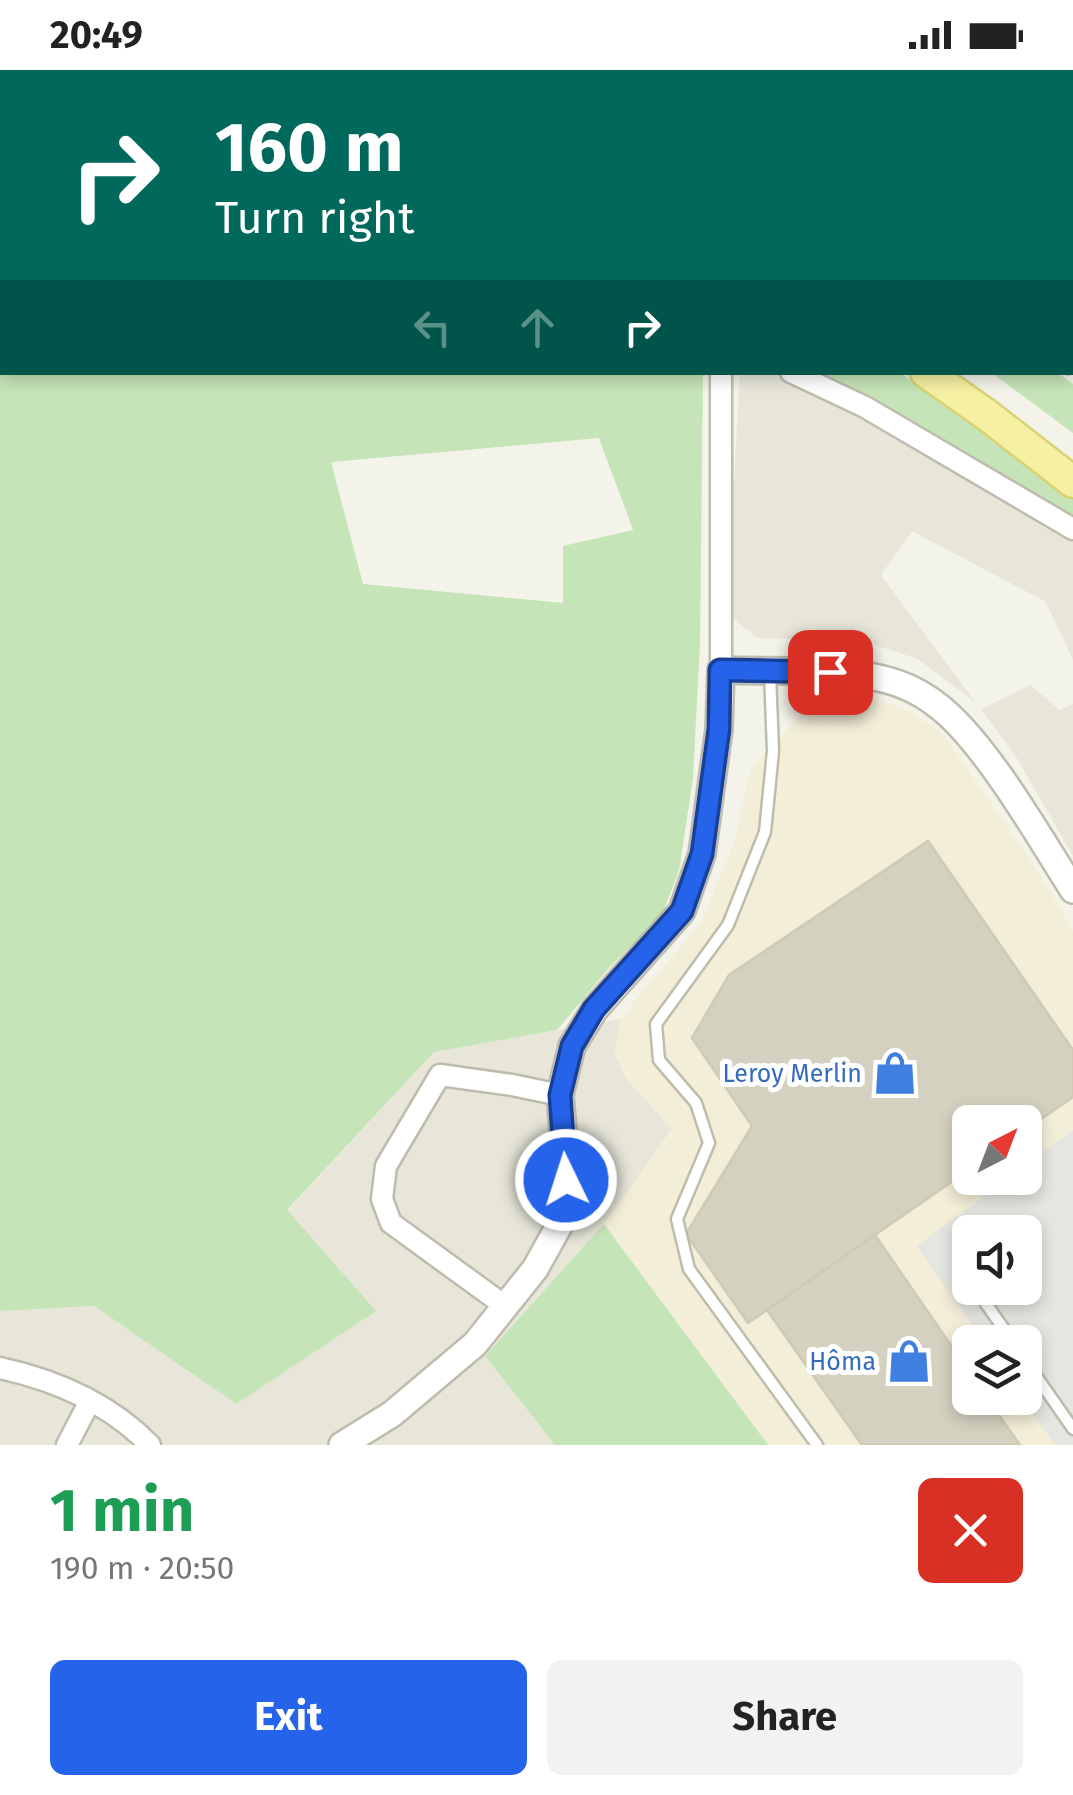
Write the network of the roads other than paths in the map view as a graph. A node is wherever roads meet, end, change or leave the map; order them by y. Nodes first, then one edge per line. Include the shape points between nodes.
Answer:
1 (721, 375) edge
2 (798, 375) edge
3 (930, 375) edge
4 (964, 375) edge
5 (1073, 456) edge
6 (1073, 482) edge
7 (1073, 529) edge
8 (720, 670) junction
9 (770, 672) junction
10 (1073, 890) edge
11 (560, 1095) junction
12 (505, 1306) junction
13 (0, 1368) edge
14 (1042, 1384) edge
15 (90, 1401) junction
16 (1073, 1428) edge
17 (67, 1445) edge
18 (150, 1445) edge
19 (342, 1445) edge
20 (817, 1445) edge

1 - 8 street
2 - 7 street
3 - 6 main road
4 - 5 main road
8 - 9 street
8 - 11 street via 702,854 682,911 594,1009 572,1046
9 - 10 street via 875,677 938,706 998,775
9 - 20 lane via 773,751 765,832 728,924 656,1024 659,1060 696,1103 709,1143 677,1219 690,1269
11 - 12 street via 566,1180 560,1224
11 - 12 street via 440,1075 386,1166 382,1199 391,1223
12 - 19 street via 445,1372
13 - 15 street via 40,1376
14 - 16 lane
15 - 17 street
15 - 18 street

